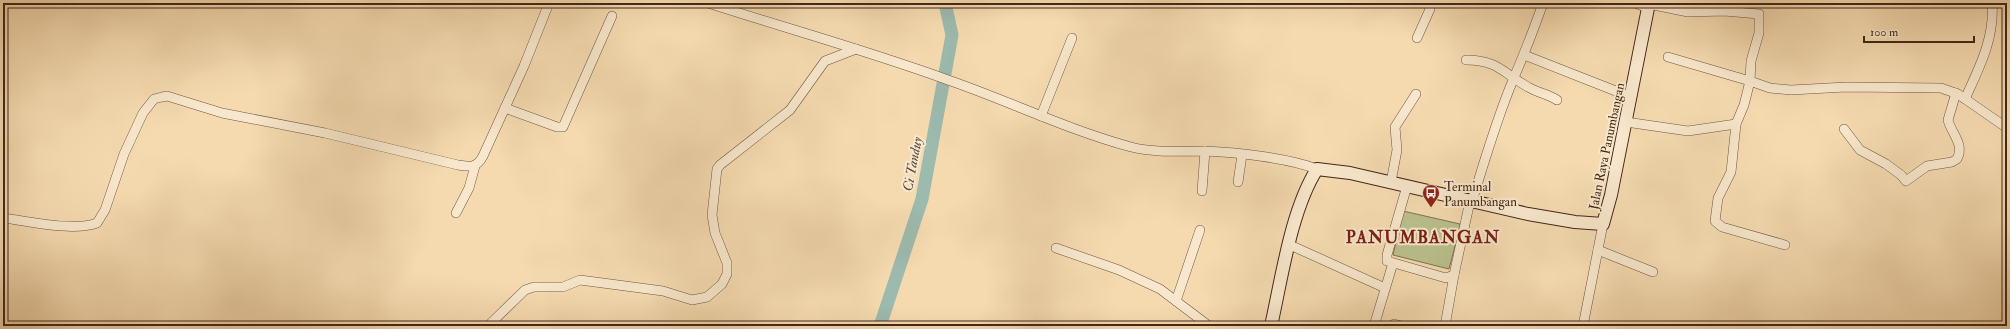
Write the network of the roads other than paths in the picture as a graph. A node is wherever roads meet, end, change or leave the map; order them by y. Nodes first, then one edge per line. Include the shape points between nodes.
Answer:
1 (549, 3) edge
2 (708, 3) edge
3 (1426, 3) edge
4 (1543, 3) edge
5 (1635, 3) edge
6 (1992, 3) edge
7 (1649, 5) edge
8 (612, 16) dead end
9 (1072, 38) dead end
10 (1416, 38) dead end
11 (856, 49) junction
12 (1524, 55) junction
13 (1668, 57) dead end
14 (1466, 60) dead end
15 (1514, 78) junction
16 (1750, 82) junction
17 (1956, 93) junction
18 (1416, 94) dead end
19 (1630, 98) junction
20 (1965, 99) junction
21 (1557, 100) dead end
22 (504, 108) junction
23 (1041, 116) junction
24 (1626, 122) junction
25 (1736, 124) junction
26 (1844, 128) dead end
27 (2007, 128) edge
28 (1205, 151) junction
29 (1242, 155) junction
30 (475, 166) junction
31 (1317, 169) junction
32 (1238, 182) dead end
33 (1391, 182) junction
34 (1407, 186) junction
35 (1202, 191) dead end
36 (1470, 201) junction
37 (456, 213) dead end
38 (3, 218) edge
39 (1603, 224) junction
40 (1200, 230) dead end
41 (1290, 245) junction
42 (1785, 245) dead end
43 (1056, 248) dead end
44 (1598, 250) junction
45 (1393, 263) junction
46 (1653, 272) dead end
47 (1454, 275) junction
48 (1385, 288) junction
49 (1176, 301) junction
50 (488, 326) edge
51 (1209, 326) edge
52 (1271, 326) edge
53 (1374, 326) edge
54 (1445, 326) edge
55 (1583, 326) edge

1 - 22 street
2 - 11 street
3 - 10 street via 1430,9
4 - 12 street
5 - 7 street
6 - 20 street via 1993,20 1987,47
7 - 16 street via 1688,12 1759,14 1759,33 1751,61
7 - 19 main road, Jalan Raya Panumbangan
8 - 22 street via 563,127 557,128
9 - 23 street
11 - 23 street via 978,90
11 - 50 street via 825,61 790,110 720,165 712,215 727,274 722,284 707,297 692,300 663,291 580,280 563,287 534,287 525,290
12 - 15 street
12 - 19 street
13 - 16 street
14 - 15 street via 1484,60
15 - 21 street via 1529,88
15 - 36 street
16 - 17 street via 1770,88 1791,90 1931,87
16 - 25 street
17 - 20 street
17 - 26 street via 1948,120 1958,140 1960,150 1957,159 1926,166 1906,181 1886,164 1860,150
18 - 33 street via 1395,127 1397,150
19 - 24 main road, Jalan Raya Panumbangan
20 - 27 street
22 - 30 street via 483,156
23 - 28 street via 1142,150
24 - 25 street via 1688,130
24 - 39 main road, Jalan Raya Panumbangan via 1612,195
25 - 42 street via 1731,172 1718,198 1715,221 1722,227
28 - 29 street
28 - 35 street
29 - 31 street via 1297,162
29 - 32 street
30 - 37 street via 469,188
30 - 38 street via 458,165 325,133 222,113 167,96 154,99 143,113 124,154 106,210 97,223 54,225
31 - 33 main road, Jalan Raya Panumbangan
31 - 41 main road via 1302,197
33 - 34 main road, Jalan Raya Panumbangan
34 - 36 main road, Jalan Raya Panumbangan
34 - 45 street via 1387,257 1387,261
36 - 39 main road, Jalan Raya Panumbangan via 1560,219
36 - 47 street
39 - 44 street
40 - 49 street
41 - 48 street
41 - 52 main road
43 - 49 street via 1132,276 1160,289
44 - 46 street
44 - 55 street
45 - 47 street via 1446,278
45 - 48 street
47 - 54 street
48 - 53 street
49 - 51 street

